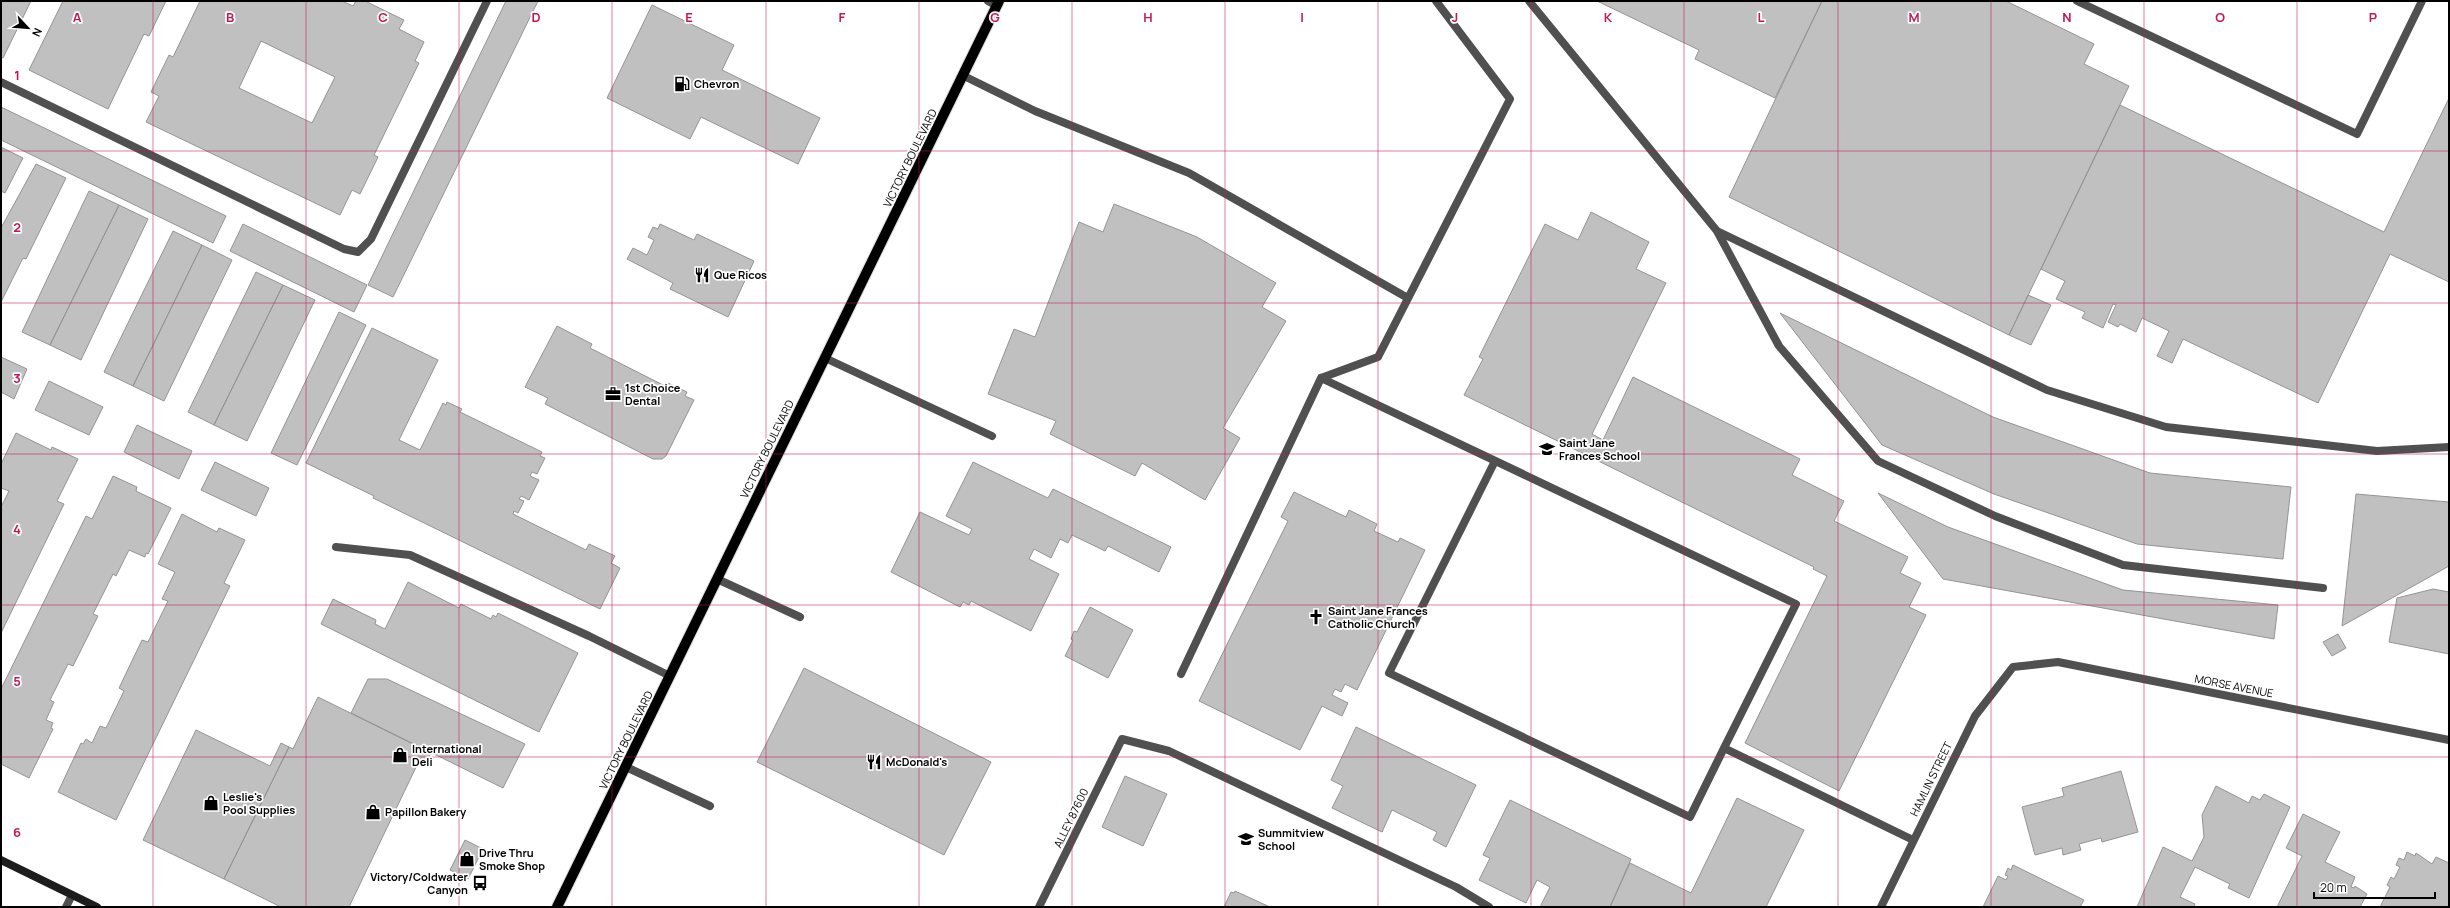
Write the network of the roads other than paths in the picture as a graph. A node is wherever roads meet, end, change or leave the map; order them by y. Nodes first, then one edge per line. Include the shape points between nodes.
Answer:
1 (487, 1) edge
2 (1436, 1) edge
3 (1529, 1) edge
4 (2077, 1) edge
5 (2422, 1) edge
6 (995, 3) edge
7 (964, 76) junction
8 (1, 82) edge
9 (1717, 231) junction
10 (1406, 297) junction
11 (825, 358) junction
12 (1321, 378) junction
13 (992, 436) dead end
14 (2449, 447) edge
15 (1495, 461) junction
16 (336, 547) dead end
17 (717, 579) junction
18 (2323, 588) dead end
19 (800, 617) dead end
20 (2013, 667) joint
21 (1181, 674) dead end
22 (670, 676) junction
23 (2449, 740) edge
24 (1724, 748) junction
25 (626, 767) junction
26 (710, 806) dead end
27 (1913, 840) junction
28 (1, 860) edge
29 (72, 895) junction
30 (66, 907) edge
31 (97, 907) edge
32 (557, 907) edge
33 (1040, 907) edge
34 (1489, 907) edge
35 (1881, 907) edge

1 - 8 street via 370,239 358,252 344,249
2 - 10 street via 1510,99
3 - 9 street
4 - 5 street via 2357,134
6 - 7 main road, VICTORY BOULEVARD
7 - 10 street via 1035,110 1189,173
7 - 11 main road, VICTORY BOULEVARD
9 - 14 street via 2047,390 2166,427 2377,451
9 - 18 street via 1779,346 1878,461 1995,516 2123,565
10 - 12 street via 1378,357
11 - 13 street
11 - 17 main road, VICTORY BOULEVARD
12 - 15 street
12 - 21 street
15 - 24 street via 1796,604
15 - 24 street via 1390,673 1690,818
16 - 22 street via 410,555 589,636
17 - 19 street
17 - 22 main road, VICTORY BOULEVARD
20 - 23 street, MORSE AVENUE via 2058,662
20 - 27 street, HAMLIN STREET via 1975,716
22 - 25 main road, VICTORY BOULEVARD
24 - 27 street
25 - 26 street
25 - 32 main road, VICTORY BOULEVARD
27 - 35 street, HAMLIN STREET
28 - 29 main road
29 - 30 street
29 - 31 main road
33 - 34 street, ALLEY 87600 via 1122,739 1169,750 1456,888

